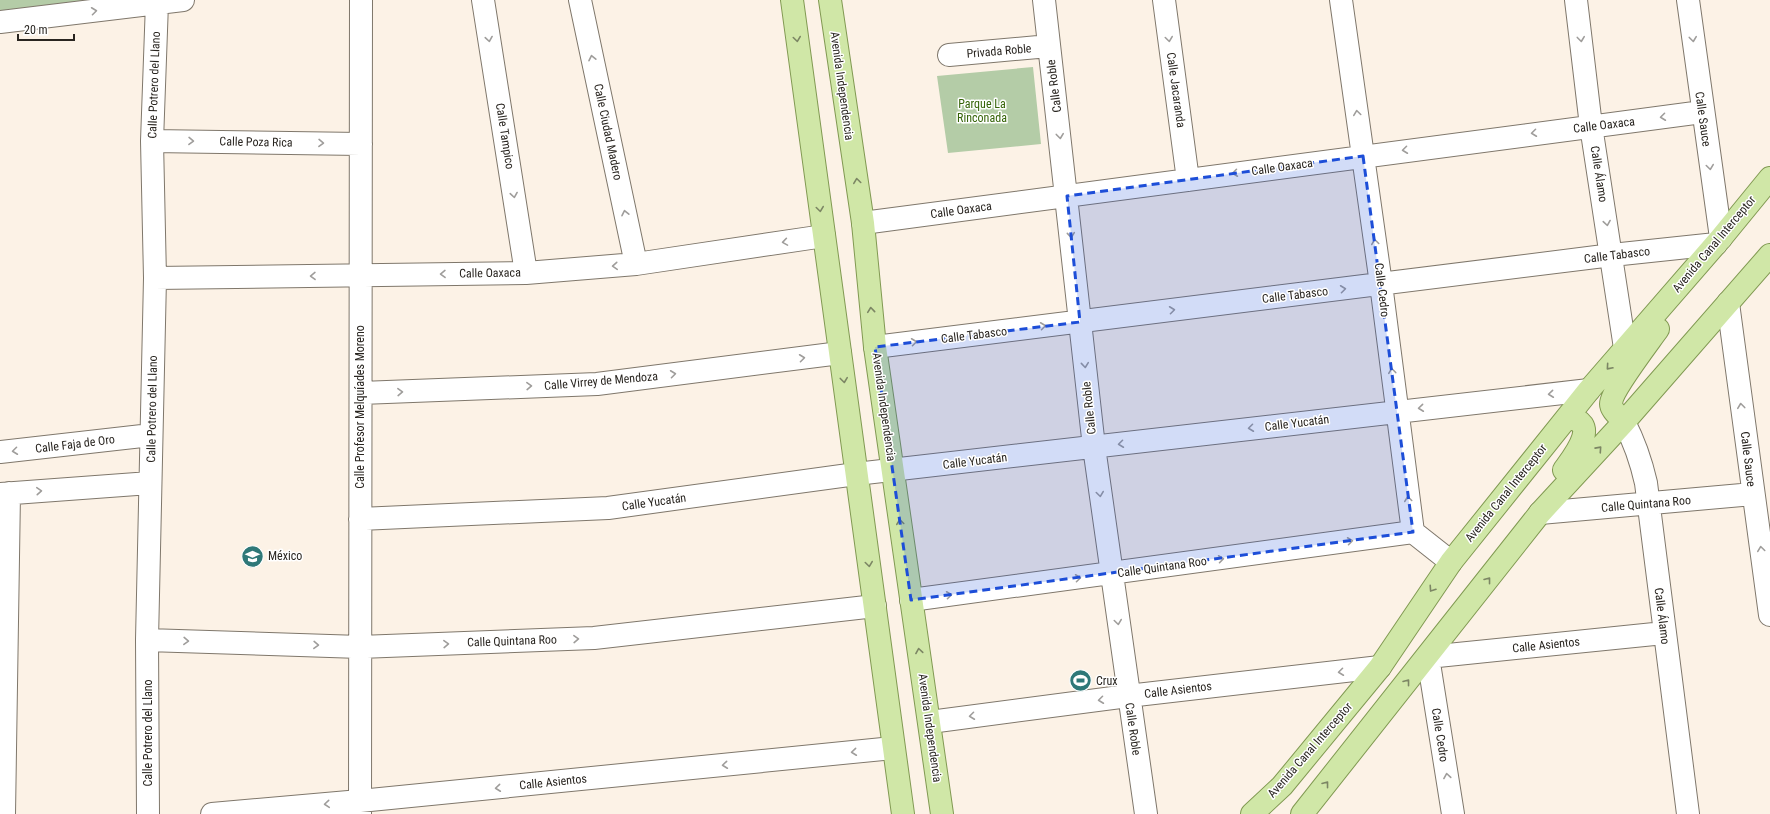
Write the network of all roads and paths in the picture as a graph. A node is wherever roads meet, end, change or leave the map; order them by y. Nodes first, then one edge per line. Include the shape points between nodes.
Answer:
1 (183, 0) edge
2 (361, 0) edge
3 (483, 0) edge
4 (580, 0) edge
5 (792, 0) edge
6 (830, 0) edge
7 (1044, 0) edge
8 (1164, 0) edge
9 (1341, 0) edge
10 (1576, 0) edge
11 (1688, 0) edge
12 (156, 3) junction
13 (0, 22) edge
14 (1049, 46) junction
15 (949, 55) dead end
16 (1702, 112) junction
17 (1592, 126) junction
18 (152, 141) junction
19 (361, 144) junction
20 (1363, 156) junction
21 (1770, 178) edge
22 (1188, 180) junction
23 (1067, 196) junction
24 (863, 223) junction
25 (824, 236) junction
26 (1718, 241) junction
27 (1612, 255) junction
28 (1768, 260) edge
29 (636, 264) junction
30 (526, 273) junction
31 (360, 276) junction
32 (155, 278) junction
33 (1381, 284) junction
34 (1677, 288) junction
35 (1728, 303) junction
36 (1080, 322) junction
37 (875, 347) junction
38 (1625, 348) junction
39 (840, 353) junction
40 (1589, 390) junction
41 (361, 394) junction
42 (1396, 411) junction
43 (1567, 418) junction
44 (1624, 422) junction
45 (151, 435) junction
46 (1094, 447) junction
47 (0, 452) edge
48 (893, 471) junction
49 (856, 474) junction
50 (150, 483) junction
51 (4, 493) edge
52 (1753, 494) junction
53 (1648, 503) junction
54 (1540, 513) junction
55 (360, 519) junction
56 (1413, 532) junction
57 (1450, 562) junction
58 (1112, 574) junction
59 (911, 600) junction
60 (875, 606) junction
61 (1770, 615) edge
62 (1664, 633) junction
63 (147, 640) junction
64 (360, 647) junction
65 (1428, 657) junction
66 (1380, 667) junction
67 (1128, 696) junction
68 (930, 722) junction
69 (893, 748) junction
70 (360, 808) edge
71 (4, 814) edge
72 (148, 814) edge
73 (212, 814) edge
74 (903, 814) edge
75 (942, 814) edge
76 (1146, 814) edge
77 (1252, 814) edge
78 (1302, 814) edge
79 (1453, 814) edge
80 (1688, 814) edge

1 - 12 street
2 - 19 street, Calle Profesor Melquíades Moreno
3 -> 30 street, Calle Tampico
29 -> 4 street, Calle Ciudad Madero
5 -> 25 main road
24 -> 6 main road, Avenida Independencia
7 - 14 street, Calle Roble
8 -> 22 street, Calle Jacaranda
20 -> 9 street, Calle Cedro
10 -> 17 street, Calle Álamo
11 -> 16 street, Calle Sauce
13 -> 12 street
12 - 18 street, Calle Potrero del Llano
14 - 15 street, Privada Roble
14 -> 23 street, Calle Roble
16 -> 17 street, Calle Oaxaca
16 -> 26 street, Calle Sauce
17 -> 20 street, Calle Oaxaca
17 -> 27 street, Calle Álamo
18 -> 19 street, Calle Poza Rica
18 - 32 street, Calle Potrero del Llano
19 - 31 street, Calle Profesor Melquíades Moreno
20 -> 22 street, Calle Oaxaca
33 -> 20 street, Calle Cedro
21 - 26 main road, Avenida Canal Interceptor
22 - 23 street, Calle Oaxaca
23 - 24 street, Calle Oaxaca
23 -> 36 street, Calle Roble
37 -> 24 main road, Avenida Independencia
25 -> 29 street, Calle Oaxaca
25 - 39 main road
26 - 27 street, Calle Tabasco
26 - 34 main road, Avenida Canal Interceptor
27 - 33 street, Calle Tabasco
27 - 38 street, Calle Álamo
28 - 35 main road
29 -> 30 street, Calle Oaxaca
30 -> 31 street, Calle Oaxaca
31 -> 32 street, Calle Oaxaca
31 - 41 street, Calle Profesor Melquíades Moreno
32 - 45 street, Calle Potrero del Llano
36 -> 33 street, Calle Tabasco
42 -> 33 street, Calle Cedro
34 - 38 main road, Avenida Canal Interceptor
34 - 44 main road via 1658,328 1618,386 1611,403
35 - 44 main road
52 -> 35 street, Calle Sauce
37 -> 36 street, Calle Tabasco
36 -> 46 street, Calle Roble
37 - 48 main road, Avenida Independencia
38 -> 40 main road, Avenida Canal Interceptor
41 -> 39 street, Calle Virrey de Mendoza via 597,384
39 -> 49 main road
40 -> 42 street, Calle Yucatán
40 - 43 main road, Avenida Canal Interceptor
41 - 55 street, Calle Profesor Melquíades Moreno
42 -> 46 street, Calle Yucatán
56 -> 42 street, Calle Cedro
43 - 54 main road via 1575,418 1582,424 1585,435 1581,446 1551,490
43 - 57 main road, Avenida Canal Interceptor
44 - 53 street, Calle Álamo via 1642,465
54 -> 44 main road
45 -> 47 street, Calle Faja de Oro
45 - 50 street, Calle Potrero del Llano
46 - 48 street, Calle Yucatán
46 -> 58 street, Calle Roble
48 - 49 street, Calle Yucatán
59 -> 48 main road, Avenida Independencia
49 - 55 street, Calle Yucatán via 608,508
49 -> 60 main road
51 -> 50 street
50 - 63 street, Calle Potrero del Llano
51 - 71 street
52 - 53 street, Calle Quintana Roo
61 -> 52 street, Calle Sauce
53 - 54 street, Calle Quintana Roo
53 - 62 street, Calle Álamo
65 -> 54 main road
55 - 64 street, Calle Profesor Melquíades Moreno
56 - 57 street
58 -> 56 street, Calle Quintana Roo
57 -> 66 main road, Avenida Canal Interceptor
59 -> 58 street, Calle Quintana Roo
58 -> 67 street, Calle Roble
68 -> 59 main road, Avenida Independencia
64 -> 60 street, Calle Quintana Roo via 594,638
60 - 69 main road
62 - 65 street, Calle Asientos
62 - 80 street, Calle Álamo
63 -> 64 street, Calle Quintana Roo
63 - 72 street, Calle Potrero del Llano
64 - 70 street, Calle Profesor Melquíades Moreno
78 -> 65 main road
79 -> 65 street, Calle Cedro
66 -> 67 street, Calle Asientos
66 - 77 main road, Avenida Canal Interceptor via 1282,786
67 -> 68 street, Calle Asientos
67 - 76 street, Calle Roble
68 - 75 main road, Avenida Independencia
69 -> 70 street, Calle Asientos
69 - 74 main road
70 -> 73 street, Calle Asientos

